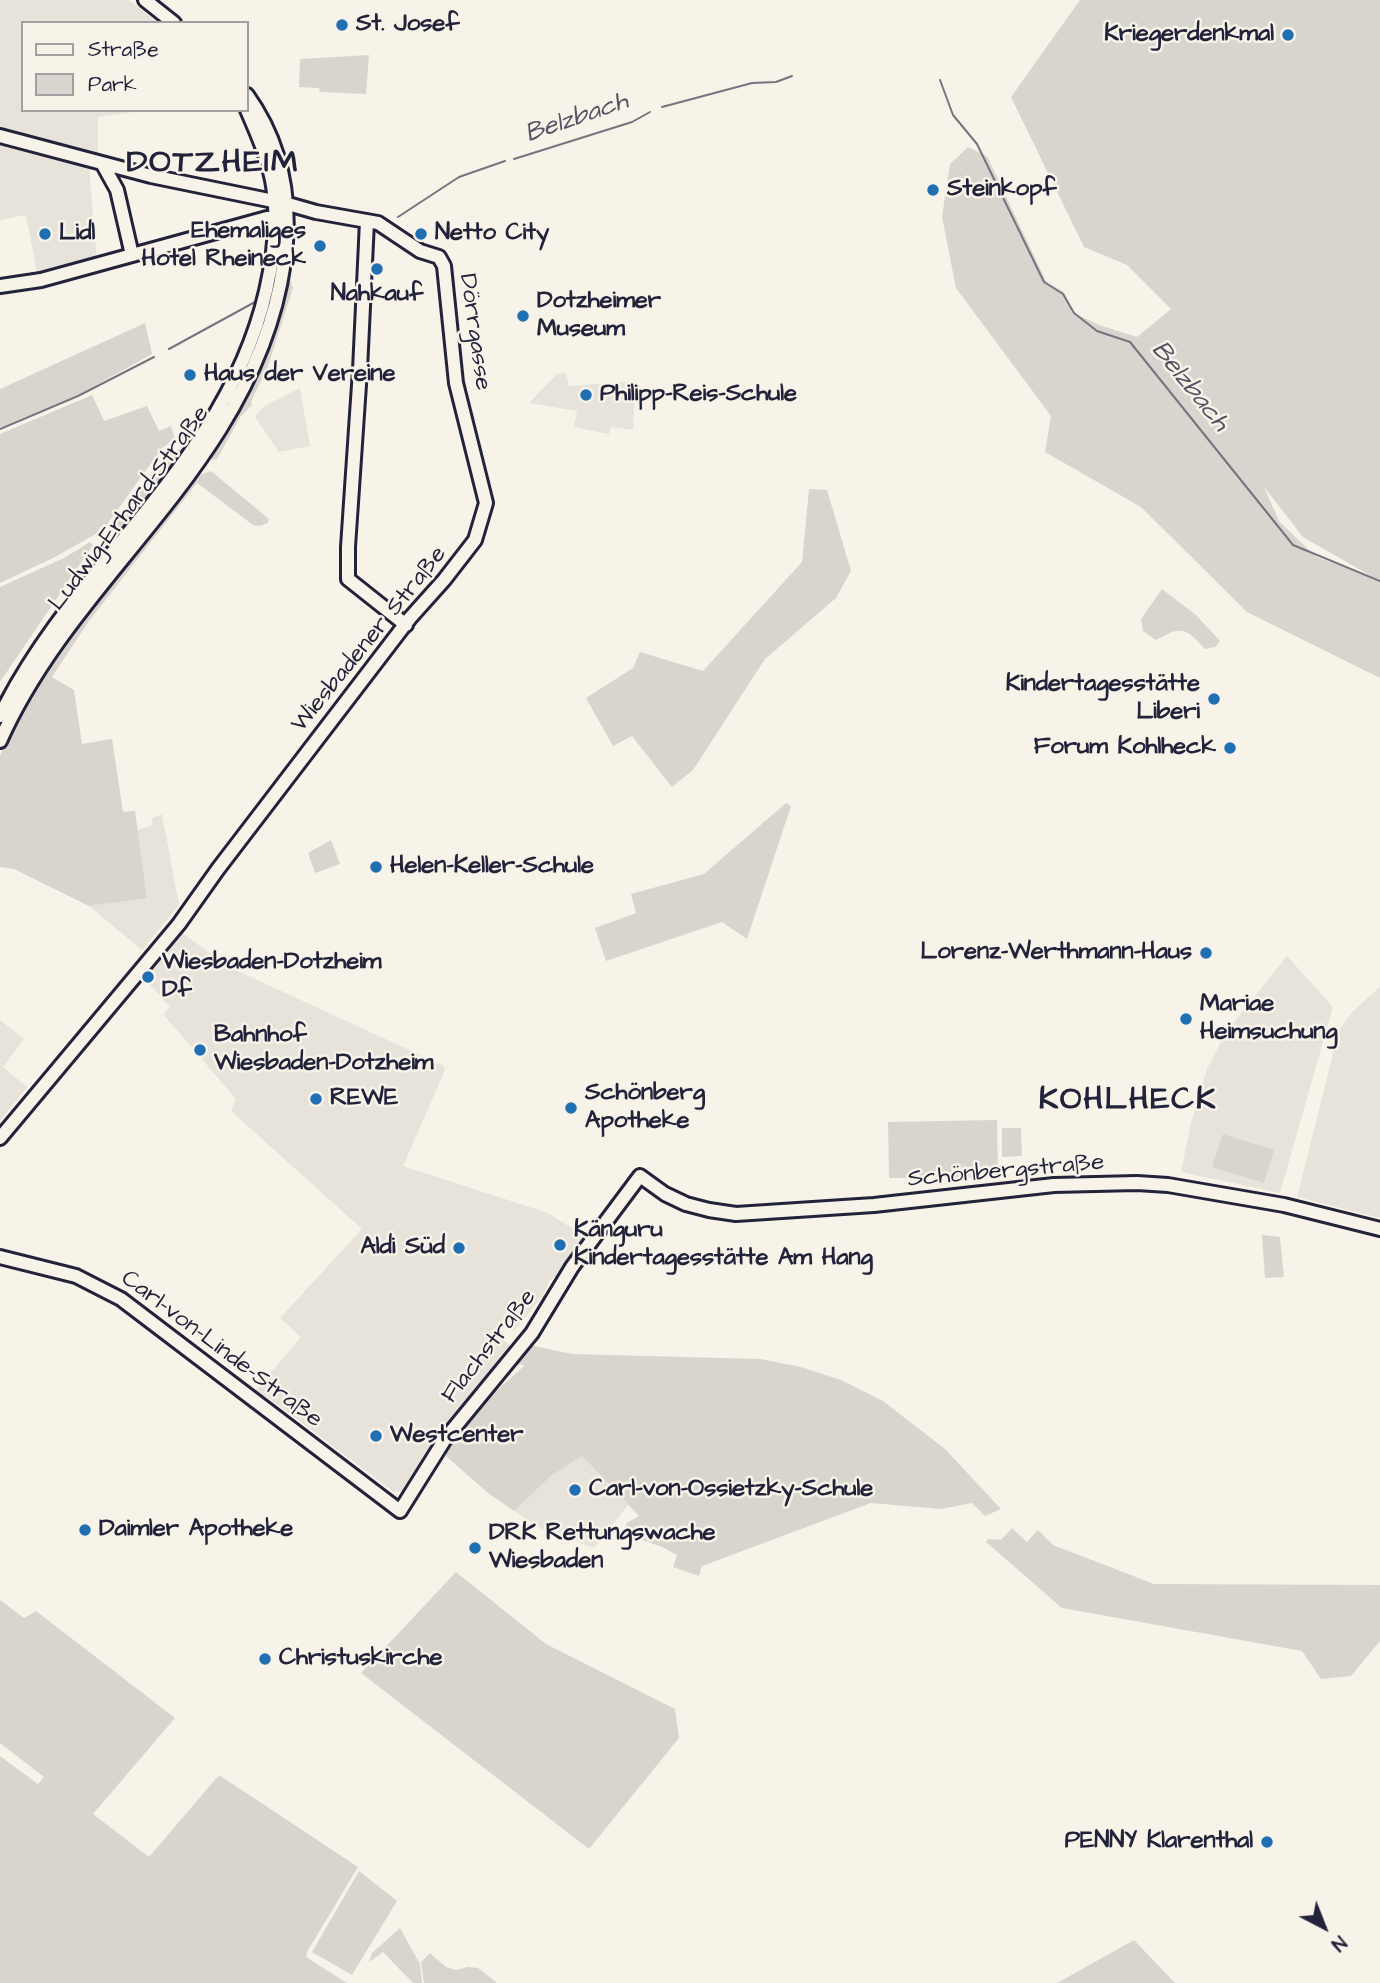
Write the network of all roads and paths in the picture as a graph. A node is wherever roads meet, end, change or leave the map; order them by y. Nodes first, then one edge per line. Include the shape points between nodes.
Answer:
1 (145, 0) edge
2 (171, 21) edge
3 (248, 97) edge
4 (248, 112) edge
5 (0, 136) edge
6 (102, 163) junction
7 (134, 171) junction
8 (117, 190) junction
9 (274, 201) junction
10 (283, 212) junction
11 (367, 221) junction
12 (254, 222) junction
13 (274, 232) junction
14 (128, 233) junction
15 (155, 248) junction
16 (132, 255) junction
17 (0, 286) edge
18 (465, 414) joint
19 (202, 447) junction
20 (189, 466) junction
21 (406, 625) junction
22 (0, 716) edge
23 (0, 741) edge
24 (5, 1129) edge
25 (0, 1138) edge
26 (640, 1176) joint
27 (1380, 1229) edge
28 (0, 1257) edge
29 (400, 1511) joint

1 - 2 street
3 - 10 street, Ludwig-Erhard-Straße via 273,144
4 - 9 street, Ludwig-Erhard-Straße via 268,164
5 - 6 street
6 - 7 street
6 - 8 street
7 - 8 street via 120,180
7 - 9 street
8 - 14 street
9 - 10 street, Ludwig-Erhard-Straße
10 - 11 street via 316,212
10 - 12 street
10 - 13 street, Ludwig-Erhard-Straße
10 - 19 street, Ludwig-Erhard-Straße via 287,250 273,314 243,389
11 - 18 street, Dörrgasse via 439,257 444,266 456,383
11 - 21 street via 348,579
12 - 13 street
12 - 15 street
13 - 19 street, Ludwig-Erhard-Straße via 270,275 251,343
14 - 15 street via 140,244
14 - 16 street
15 - 16 street
16 - 17 street via 41,280
18 - 21 street, Wiesbadener Straße via 486,503 482,523 469,550
19 - 20 street, Ludwig-Erhard-Straße
20 - 22 street, Ludwig-Erhard-Straße via 49,635
20 - 23 street, Ludwig-Erhard-Straße via 57,640
21 - 24 street, Wiesbadener Straße via 179,924
24 - 25 street, Wiesbadener Straße
26 - 27 street, Schönbergstraße via 674,1199 730,1213 874,1205 1054,1185 1138,1183 1284,1205
26 - 29 street, Flachstraße via 572,1267 532,1333 445,1439
28 - 29 street, Carl-von-Linde-Straße via 65,1272 109,1292

